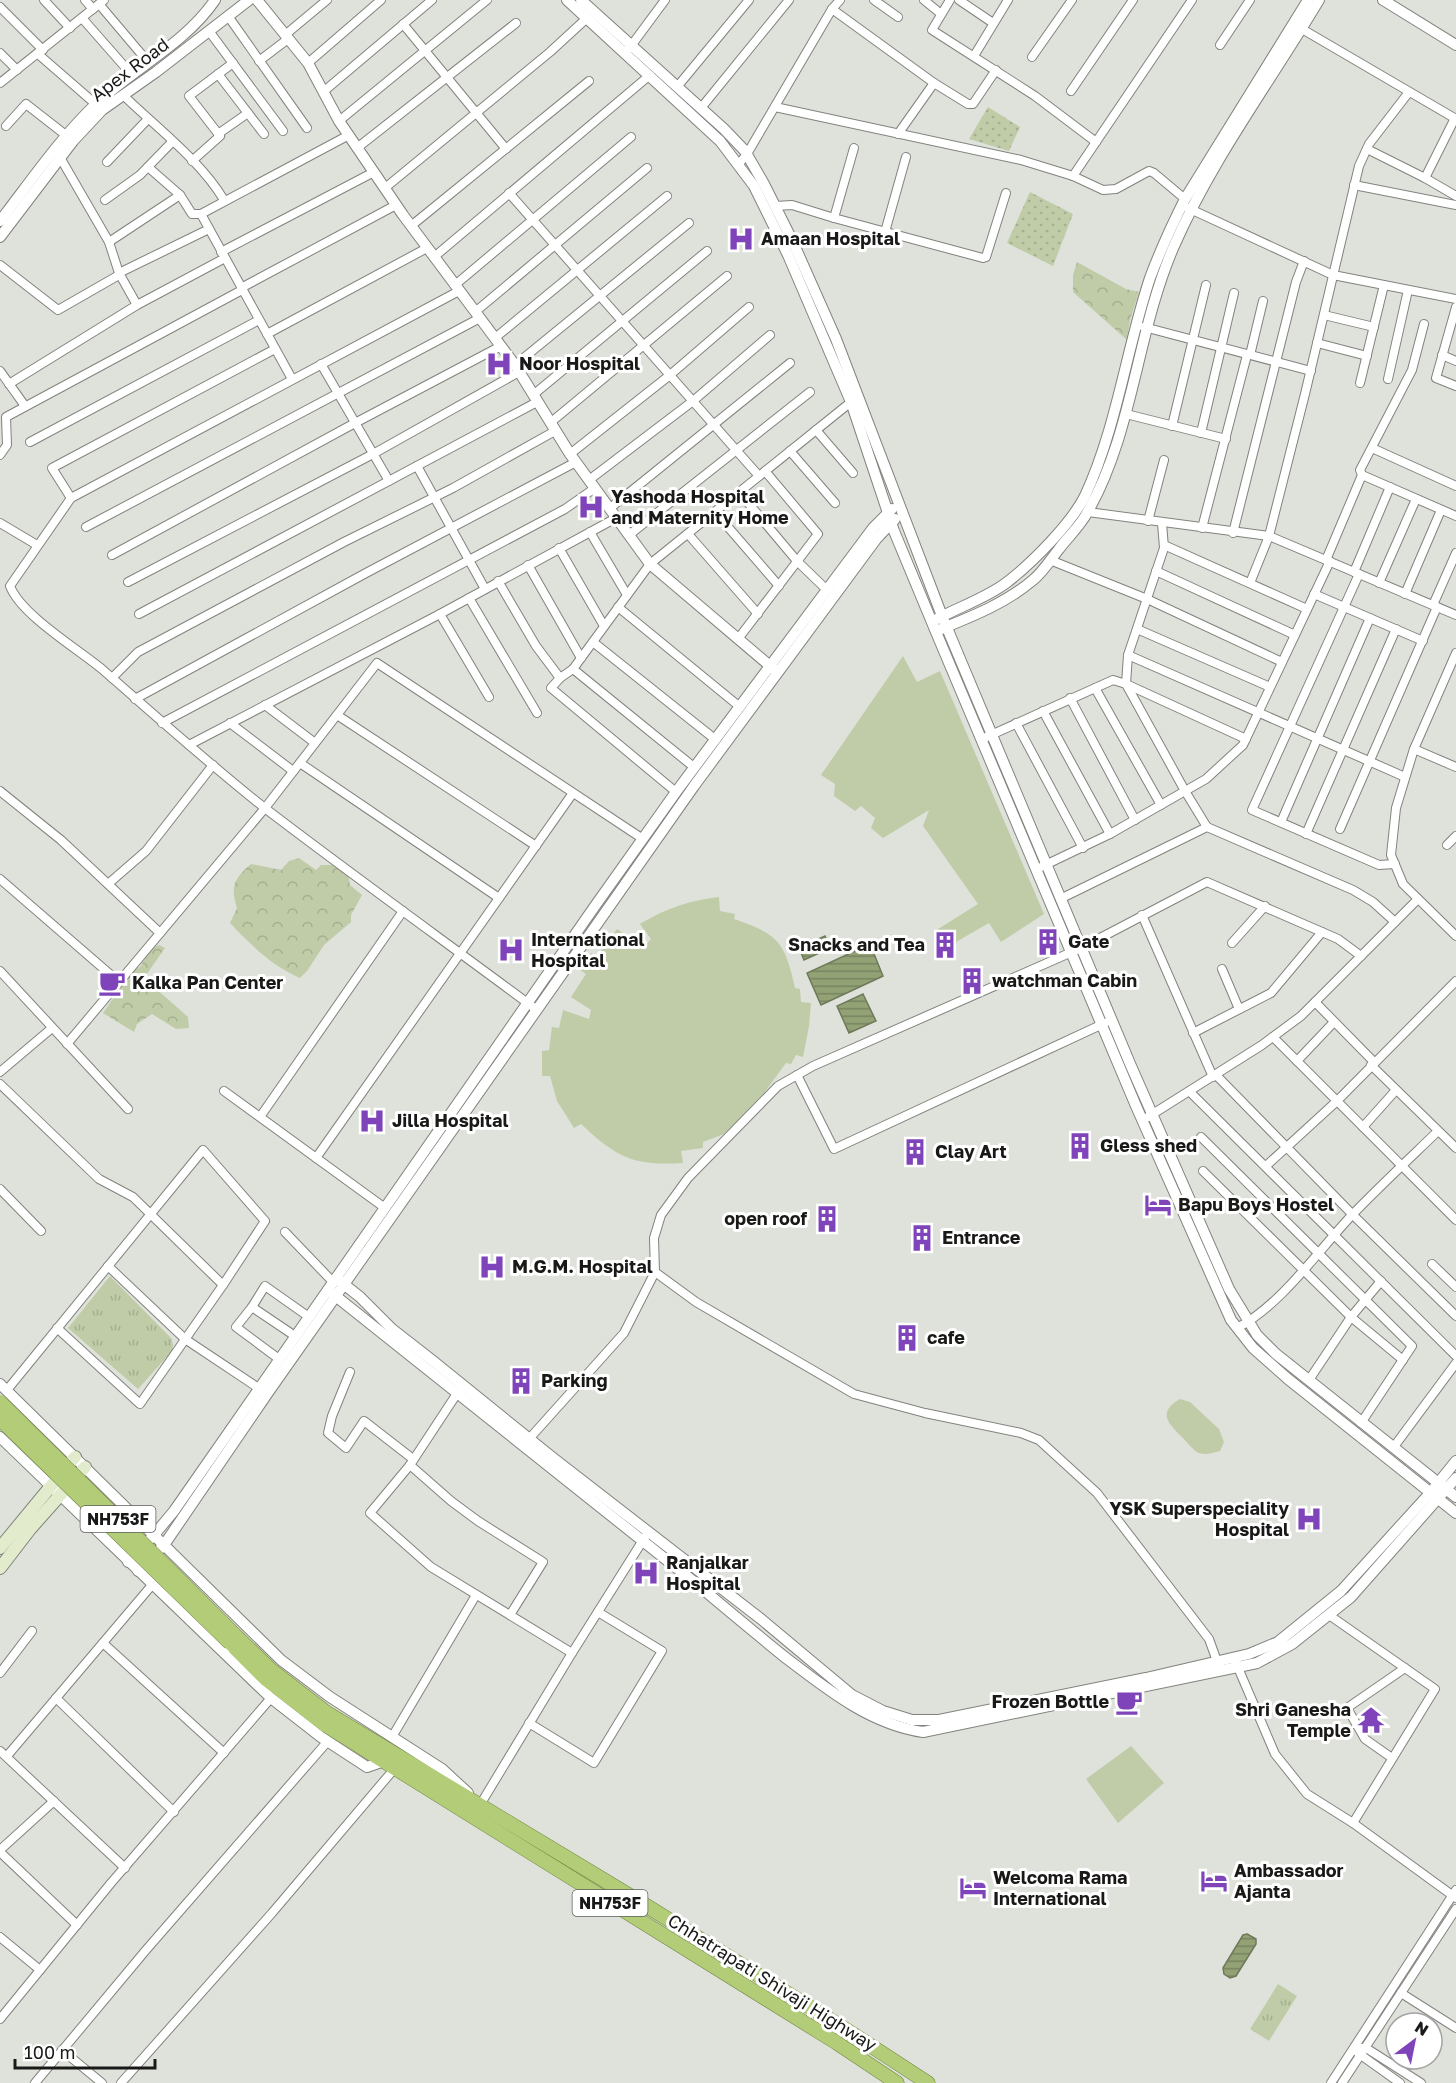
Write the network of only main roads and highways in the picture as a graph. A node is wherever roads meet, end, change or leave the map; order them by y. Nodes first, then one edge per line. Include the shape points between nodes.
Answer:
1 (2, 1392) edge
2 (0, 1419) edge
3 (75, 1457) road end
4 (85, 1467) road end
5 (0, 1548) edge
6 (0, 1568) edge
7 (897, 2083) edge
8 (928, 2083) edge

1 - 8 highway, Chhatrapati Shivaji Highway / NH753F, bridge via 271,1670 327,1713
2 - 7 highway, Chhatrapati Shivaji Highway / NH753F, bridge via 266,1679 324,1724
3 - 5 main road
4 - 6 main road

